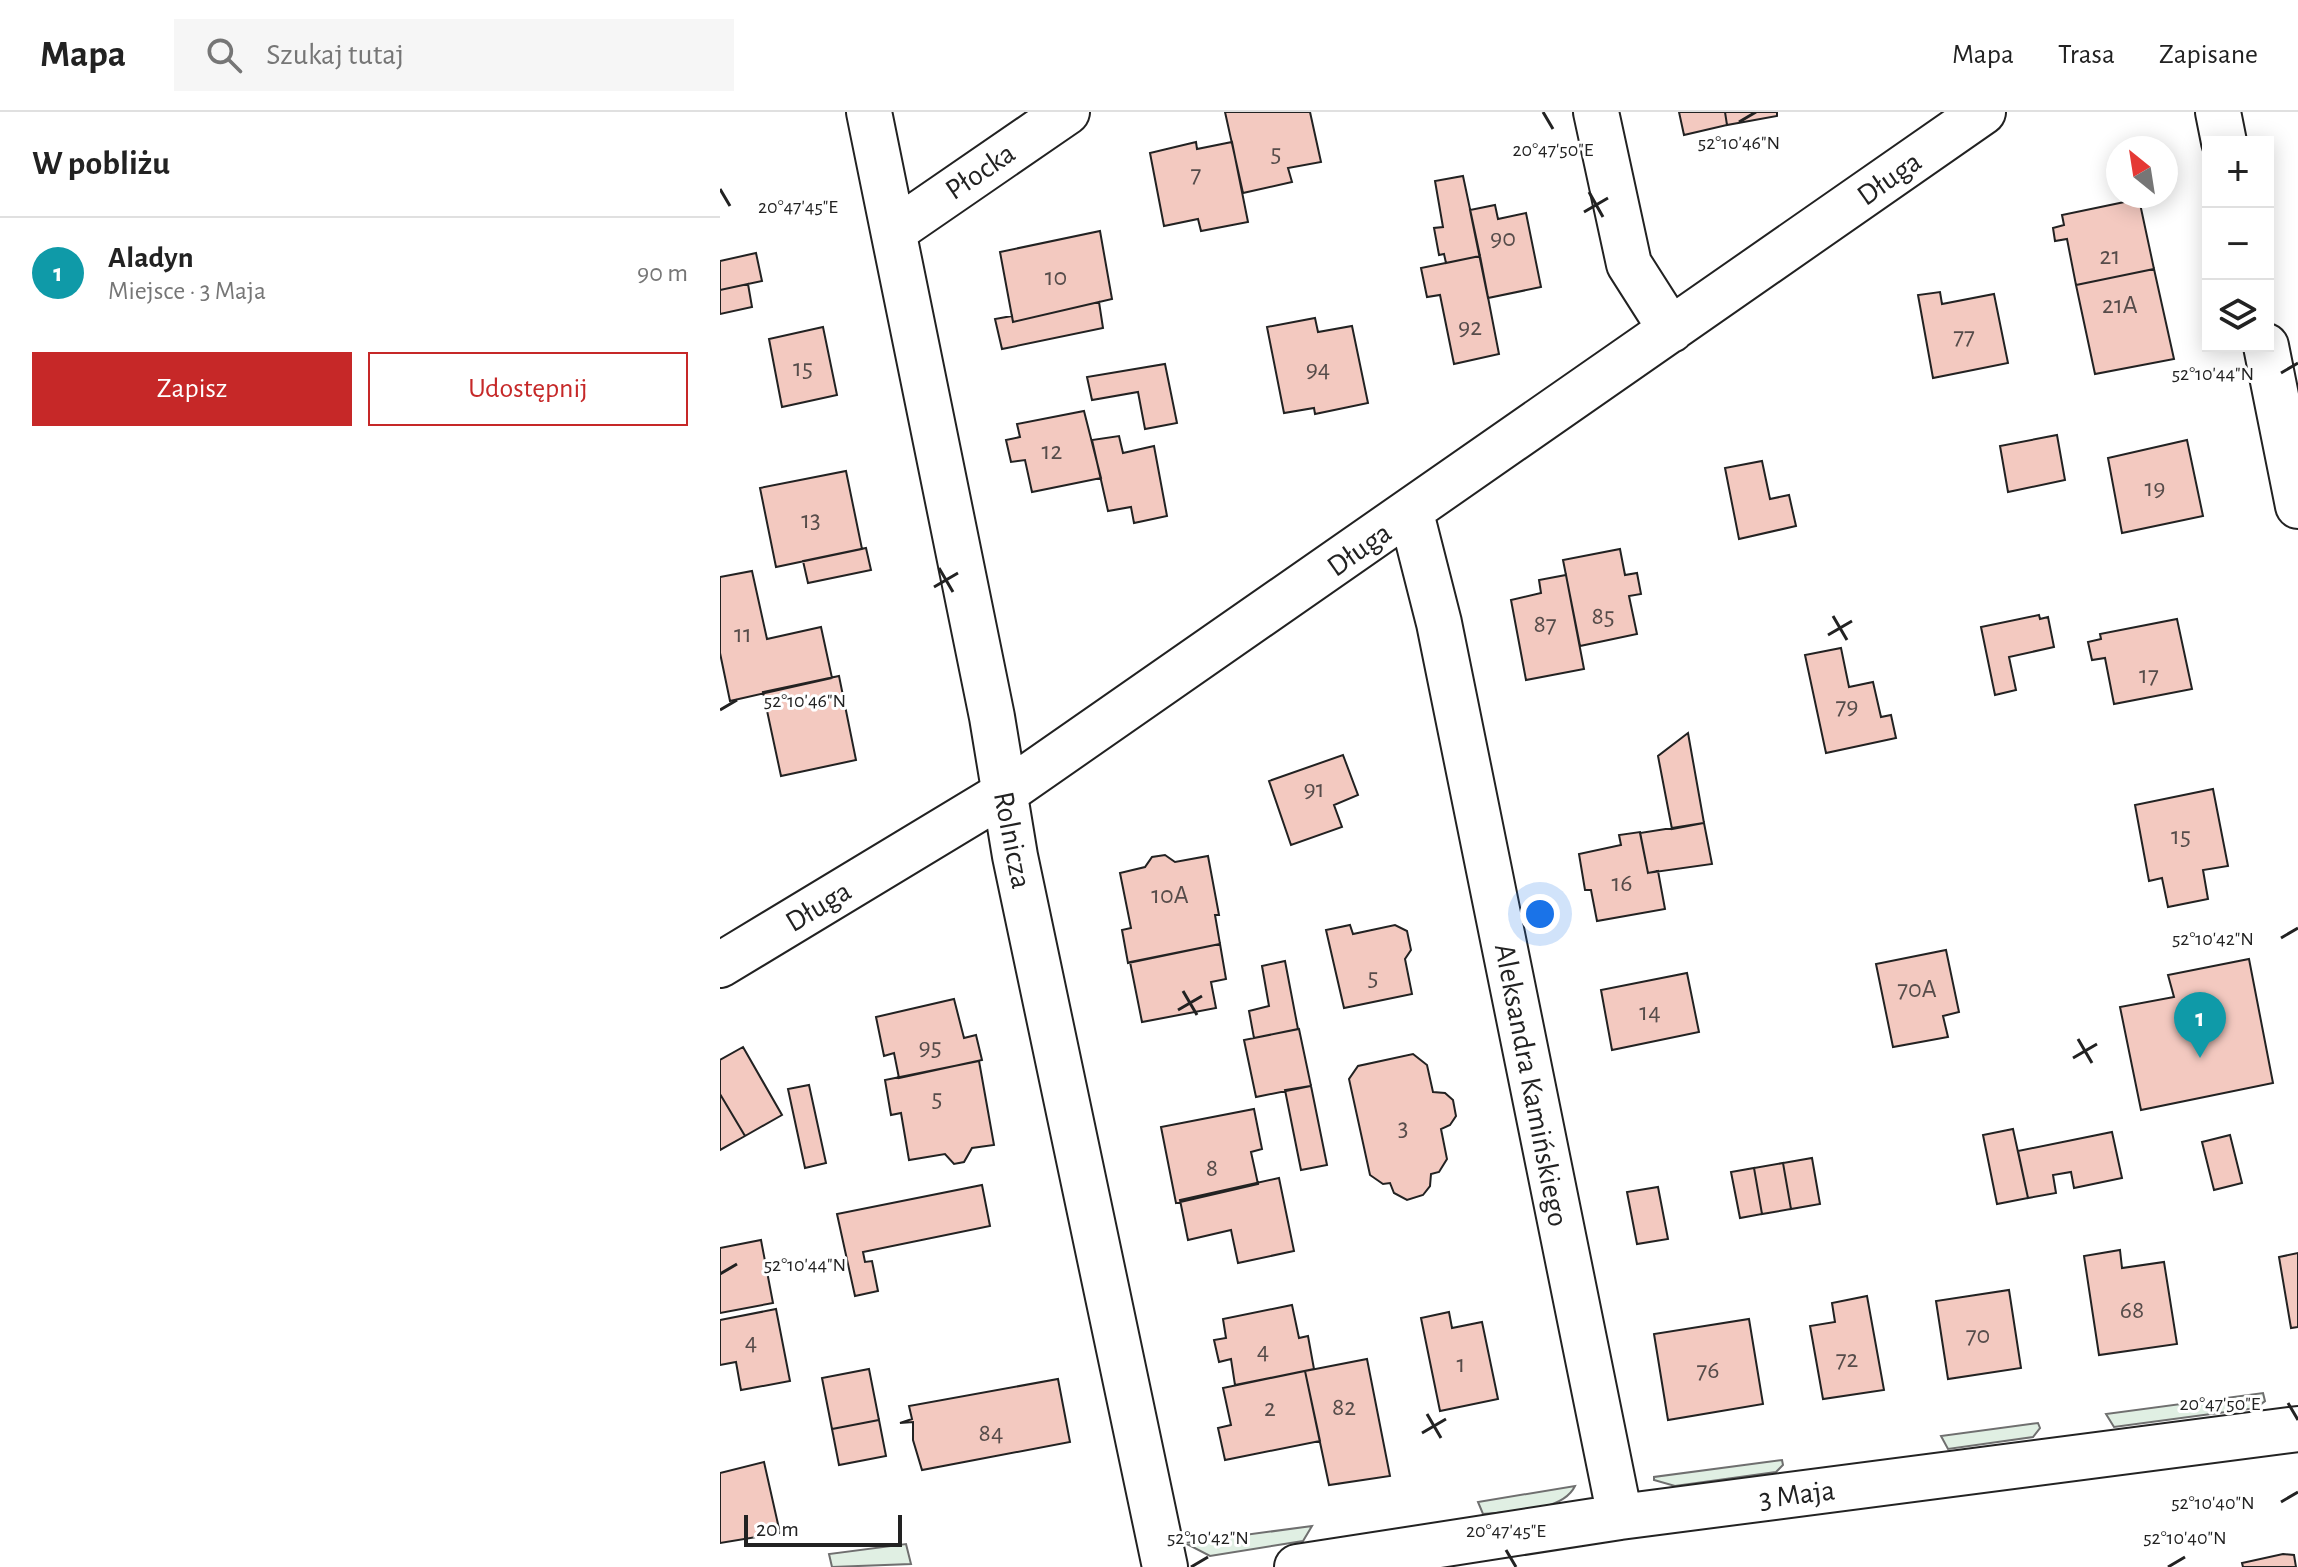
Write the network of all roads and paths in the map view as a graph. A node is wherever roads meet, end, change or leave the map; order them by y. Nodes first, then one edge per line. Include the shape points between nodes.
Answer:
1 (869, 112) edge
2 (1067, 112) edge
3 (1596, 112) edge
4 (1983, 112) edge
5 (2218, 112) edge
6 (2223, 136) edge
7 (894, 231) junction
8 (1671, 330) junction
9 (2267, 352) edge
10 (2298, 506) edge
11 (1411, 513) junction
12 (1003, 794) junction
13 (720, 965) edge
14 (2298, 1429) edge
15 (1620, 1517) junction
16 (1165, 1567) edge
17 (1297, 1567) edge

1 - 7 street, Rolnicza
2 - 7 street, Płocka
3 - 8 street via 1629,264
4 - 8 street, Długa
5 - 6 street
7 - 12 street, Rolnicza
8 - 11 street, Długa
9 - 10 street
11 - 12 street, Długa
11 - 15 street, Aleksandra Kamińskiego via 1439,623
12 - 13 street, Długa
12 - 16 street, Rolnicza
14 - 15 street, 3 Maja
15 - 17 street, 3 Maja

